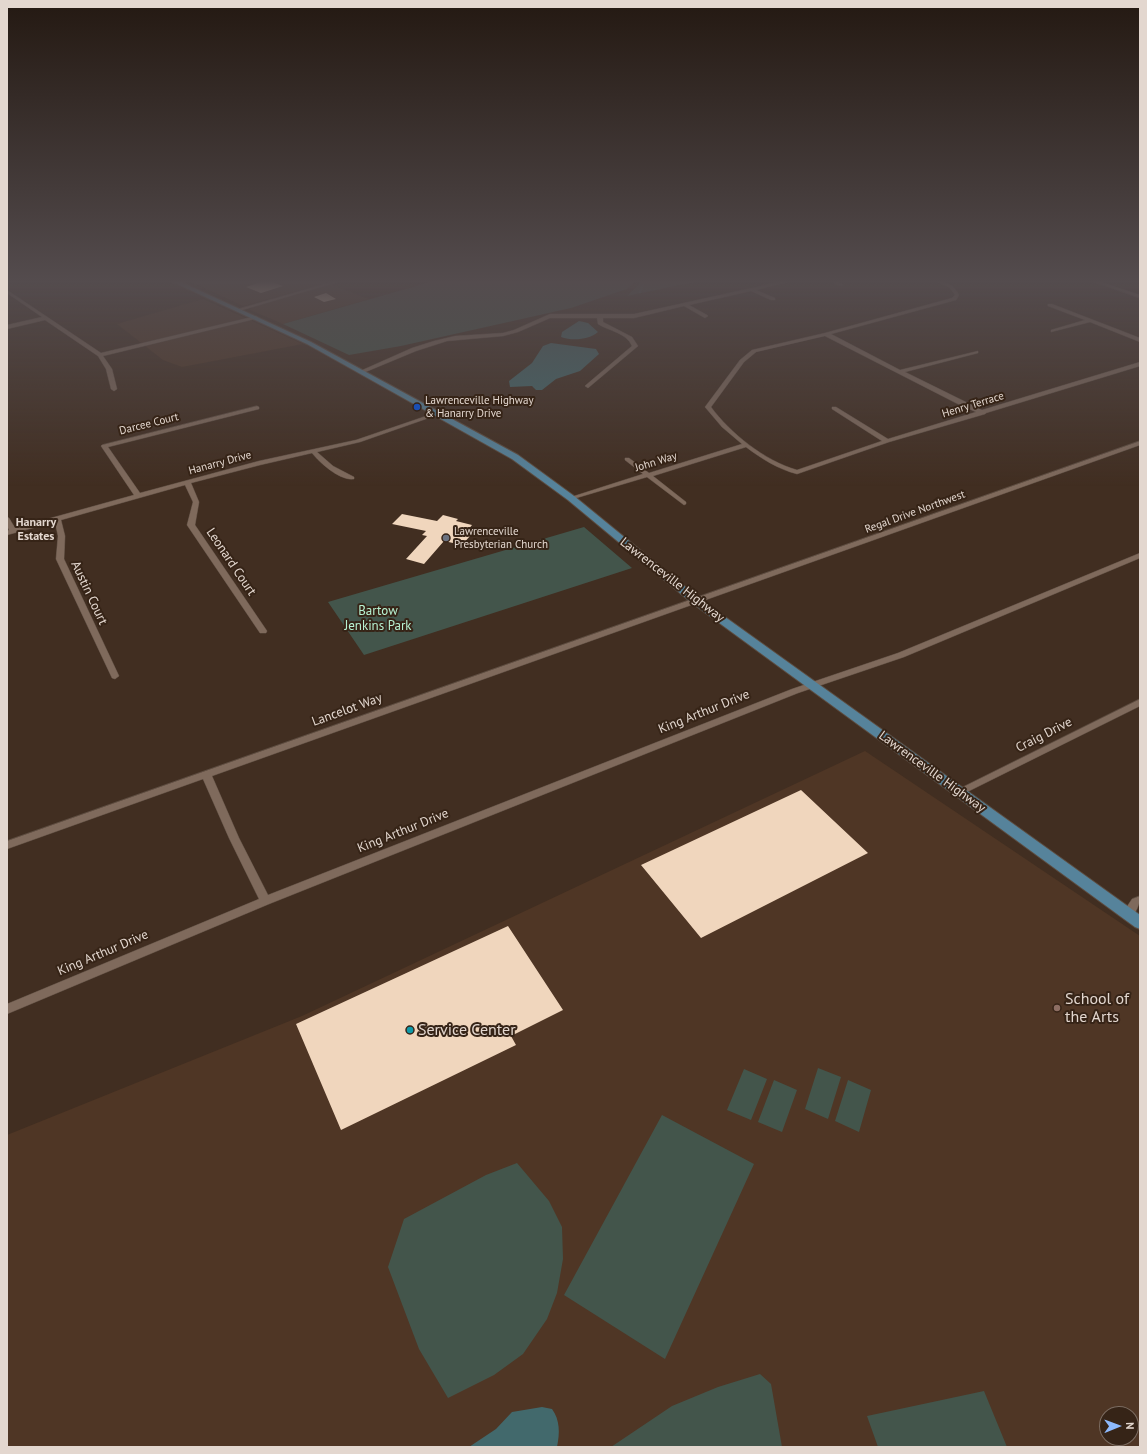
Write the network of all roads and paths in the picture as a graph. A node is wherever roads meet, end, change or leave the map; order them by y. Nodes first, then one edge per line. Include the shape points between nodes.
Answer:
1 (92, 350) edge
2 (122, 350) edge
3 (321, 350) edge
4 (416, 350) edge
5 (630, 350) edge
6 (759, 350) edge
7 (856, 350) edge
8 (976, 352) dead end
9 (100, 355) junction
10 (1140, 364) edge
11 (361, 372) junction
12 (899, 372) junction
13 (588, 386) dead end
14 (114, 390) dead end
15 (257, 408) dead end
16 (834, 408) dead end
17 (983, 413) junction
18 (437, 414) junction
19 (887, 441) junction
20 (1140, 443) edge
21 (747, 445) junction
22 (314, 452) junction
23 (627, 459) dead end
24 (650, 475) junction
25 (352, 478) dead end
26 (186, 482) junction
27 (138, 495) junction
28 (571, 498) junction
29 (684, 503) dead end
30 (7, 519) edge
31 (57, 519) junction
32 (10, 532) edge
33 (1140, 555) edge
34 (696, 600) junction
35 (263, 631) dead end
36 (115, 676) dead end
37 (811, 685) junction
38 (1140, 702) edge
39 (206, 774) junction
40 (960, 792) junction
41 (7, 845) edge
42 (1140, 900) edge
43 (265, 901) junction
44 (1127, 914) junction
45 (1140, 923) edge
46 (7, 1008) edge

1 - 9 street
2 - 9 street
3 - 11 main road, Lawrenceville Highway
4 - 11 street
5 - 13 street
6 - 21 street, Henry Terrace via 742,360 708,407 714,417
7 - 12 street
8 - 12 street
9 - 14 street via 110,368
10 - 17 street, Henry Terrace
11 - 18 main road, Lawrenceville Highway
12 - 17 street
15 - 27 street, Darcee Court via 104,446
16 - 19 street
17 - 19 street, Henry Terrace
18 - 22 street, Hanarry Drive via 358,441
18 - 28 main road, Lawrenceville Highway via 515,457
19 - 21 street, Henry Terrace via 797,472 787,471
20 - 34 street, Regal Drive Northwest
21 - 24 street, John Way
22 - 25 street via 335,472
22 - 26 street, Hanarry Drive
23 - 24 street
24 - 28 street, John Way
24 - 29 street
26 - 27 street, Hanarry Drive
26 - 35 street, Leonard Court via 196,502 191,525
27 - 31 street, Hanarry Drive
28 - 34 main road, Lawrenceville Highway
30 - 32 street
31 - 32 street, Hanarry Drive
31 - 36 street, Austin Court via 63,531 59,549 60,559
33 - 37 street via 901,655
34 - 37 main road, Lawrenceville Highway
34 - 39 street, Lancelot Way
37 - 40 main road, Lawrenceville Highway
37 - 43 street, King Arthur Drive
38 - 40 street, Craig Drive
39 - 41 street, Lancelot Way
39 - 43 street
40 - 44 main road, Lawrenceville Highway
42 - 44 street
43 - 46 street, King Arthur Drive
44 - 45 main road, Lawrenceville Highway

